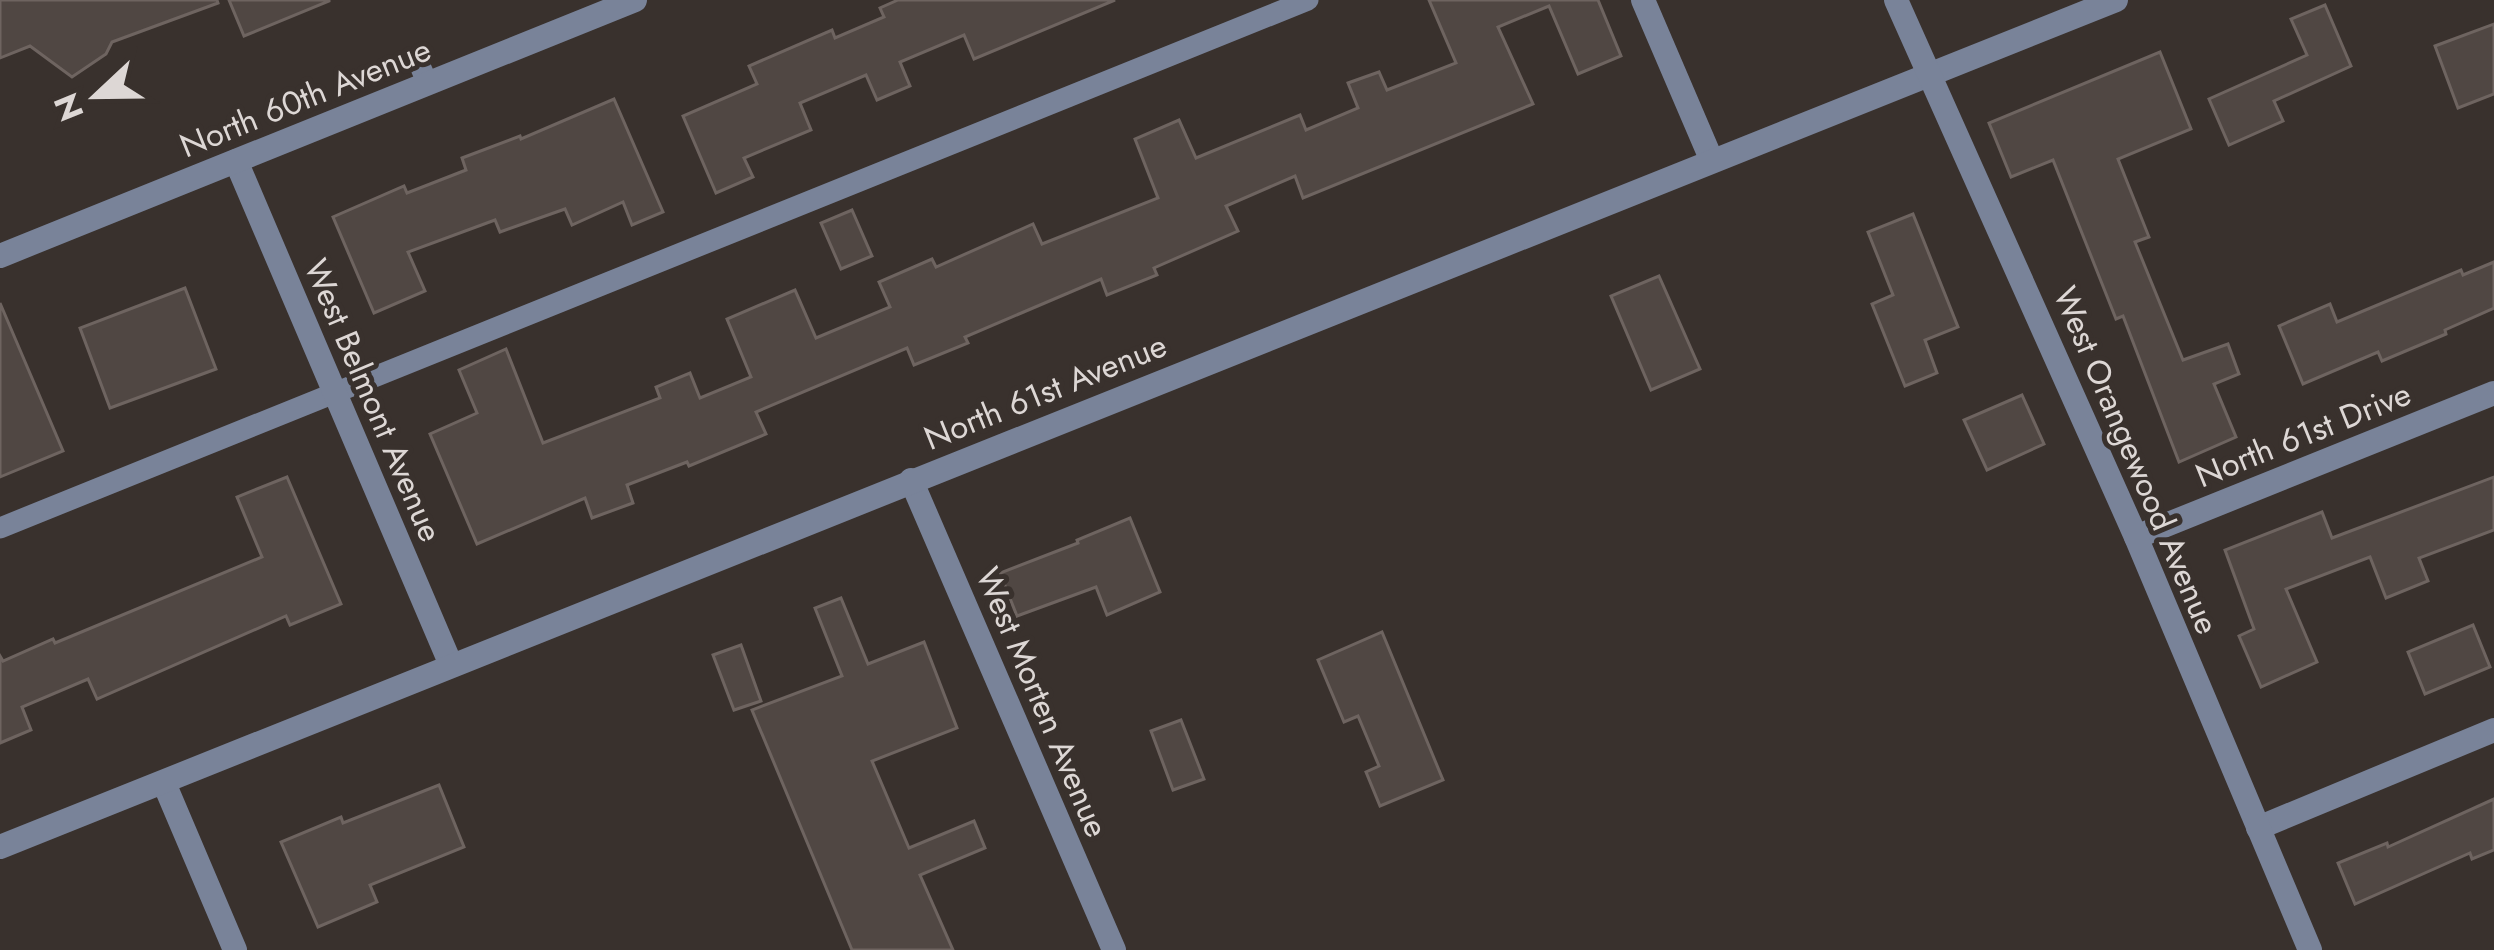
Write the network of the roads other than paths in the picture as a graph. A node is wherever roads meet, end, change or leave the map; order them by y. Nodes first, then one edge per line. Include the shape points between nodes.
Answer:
1 (635, 0) edge
2 (1308, 0) edge
3 (1643, 0) edge
4 (1896, 0) edge
5 (2116, 0) edge
6 (417, 59) dead end
7 (1931, 72) junction
8 (428, 84) junction
9 (236, 161) junction
10 (1712, 161) junction
11 (0, 256) edge
12 (2494, 393) edge
13 (336, 394) junction
14 (911, 480) junction
15 (0, 528) edge
16 (2136, 537) junction
17 (451, 665) junction
18 (2494, 730) edge
19 (164, 783) junction
20 (2258, 828) junction
21 (0, 847) edge
22 (235, 950) edge
23 (1114, 950) edge
24 (2310, 950) edge

1 - 8 street, North 60th Avenue
2 - 13 lane
3 - 10 street
4 - 7 street, West Orangewood Avenue
5 - 7 street, North 61st Avenue
6 - 8 lane
7 - 10 street, North 61st Avenue
7 - 16 street, West Orangewood Avenue
8 - 9 street, North 60th Avenue
9 - 11 street, North 60th Avenue
9 - 13 street, West Belmont Avenue
10 - 14 street, North 61st Avenue
12 - 16 street, North 61st Drive
13 - 15 lane
13 - 17 street, West Belmont Avenue
14 - 17 street, North 61st Avenue
14 - 23 street, West Morten Avenue
16 - 20 street, West Orangewood Avenue
17 - 19 street, North 61st Avenue
18 - 20 street
19 - 21 street, North 61st Avenue
19 - 22 street
20 - 24 street, West Orangewood Avenue

